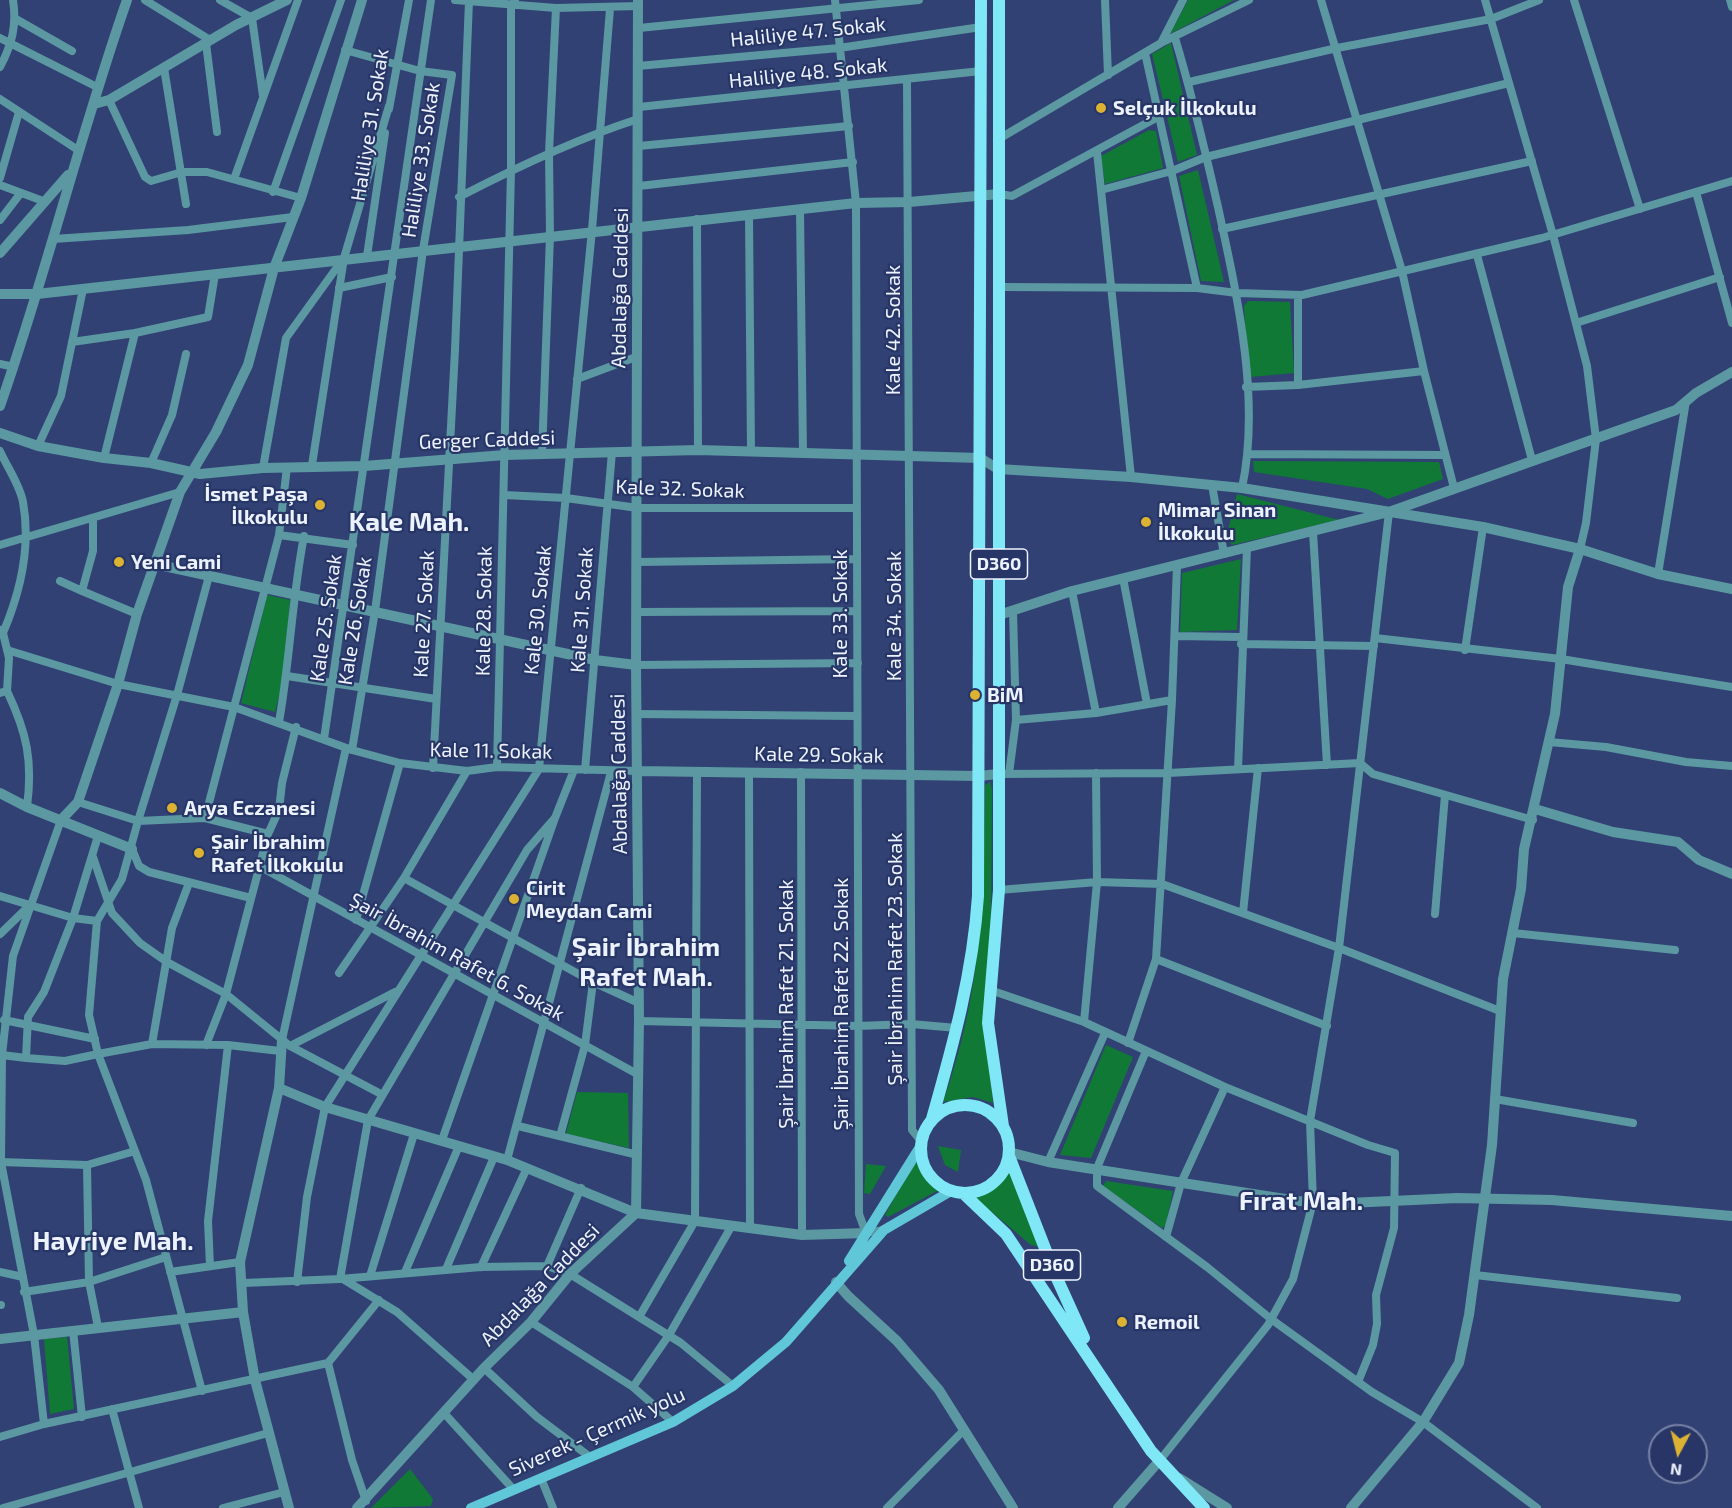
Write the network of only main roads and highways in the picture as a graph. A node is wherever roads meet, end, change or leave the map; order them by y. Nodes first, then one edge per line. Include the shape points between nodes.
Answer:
1 (981, 0) edge
2 (999, 0) edge
3 (932, 1119) junction
4 (1003, 1126) junction
5 (921, 1144) junction
6 (1009, 1154) junction
7 (957, 1192) junction
8 (836, 1282) junction
9 (1100, 1371) junction
10 (471, 1508) edge
11 (1204, 1508) edge

1 - 3 main road, D360 via 976,933 966,993
2 - 4 main road, D360 via 998,470 1004,774 988,1023
3 - 4 main road via 963,1105 986,1110
3 - 5 main road
4 - 6 main road
5 - 7 main road via 925,1169 940,1186
5 - 8 main road, Siverek - Çermik yolu
6 - 7 main road via 998,1179 988,1187
6 - 9 main road, D360 via 1055,1274
7 - 8 main road, Siverek - Çermik yolu via 884,1230
7 - 9 main road, D360 via 1006,1234
8 - 10 main road, Siverek - Çermik yolu via 786,1342 733,1386 674,1422
9 - 11 main road, D360 via 1160,1460

